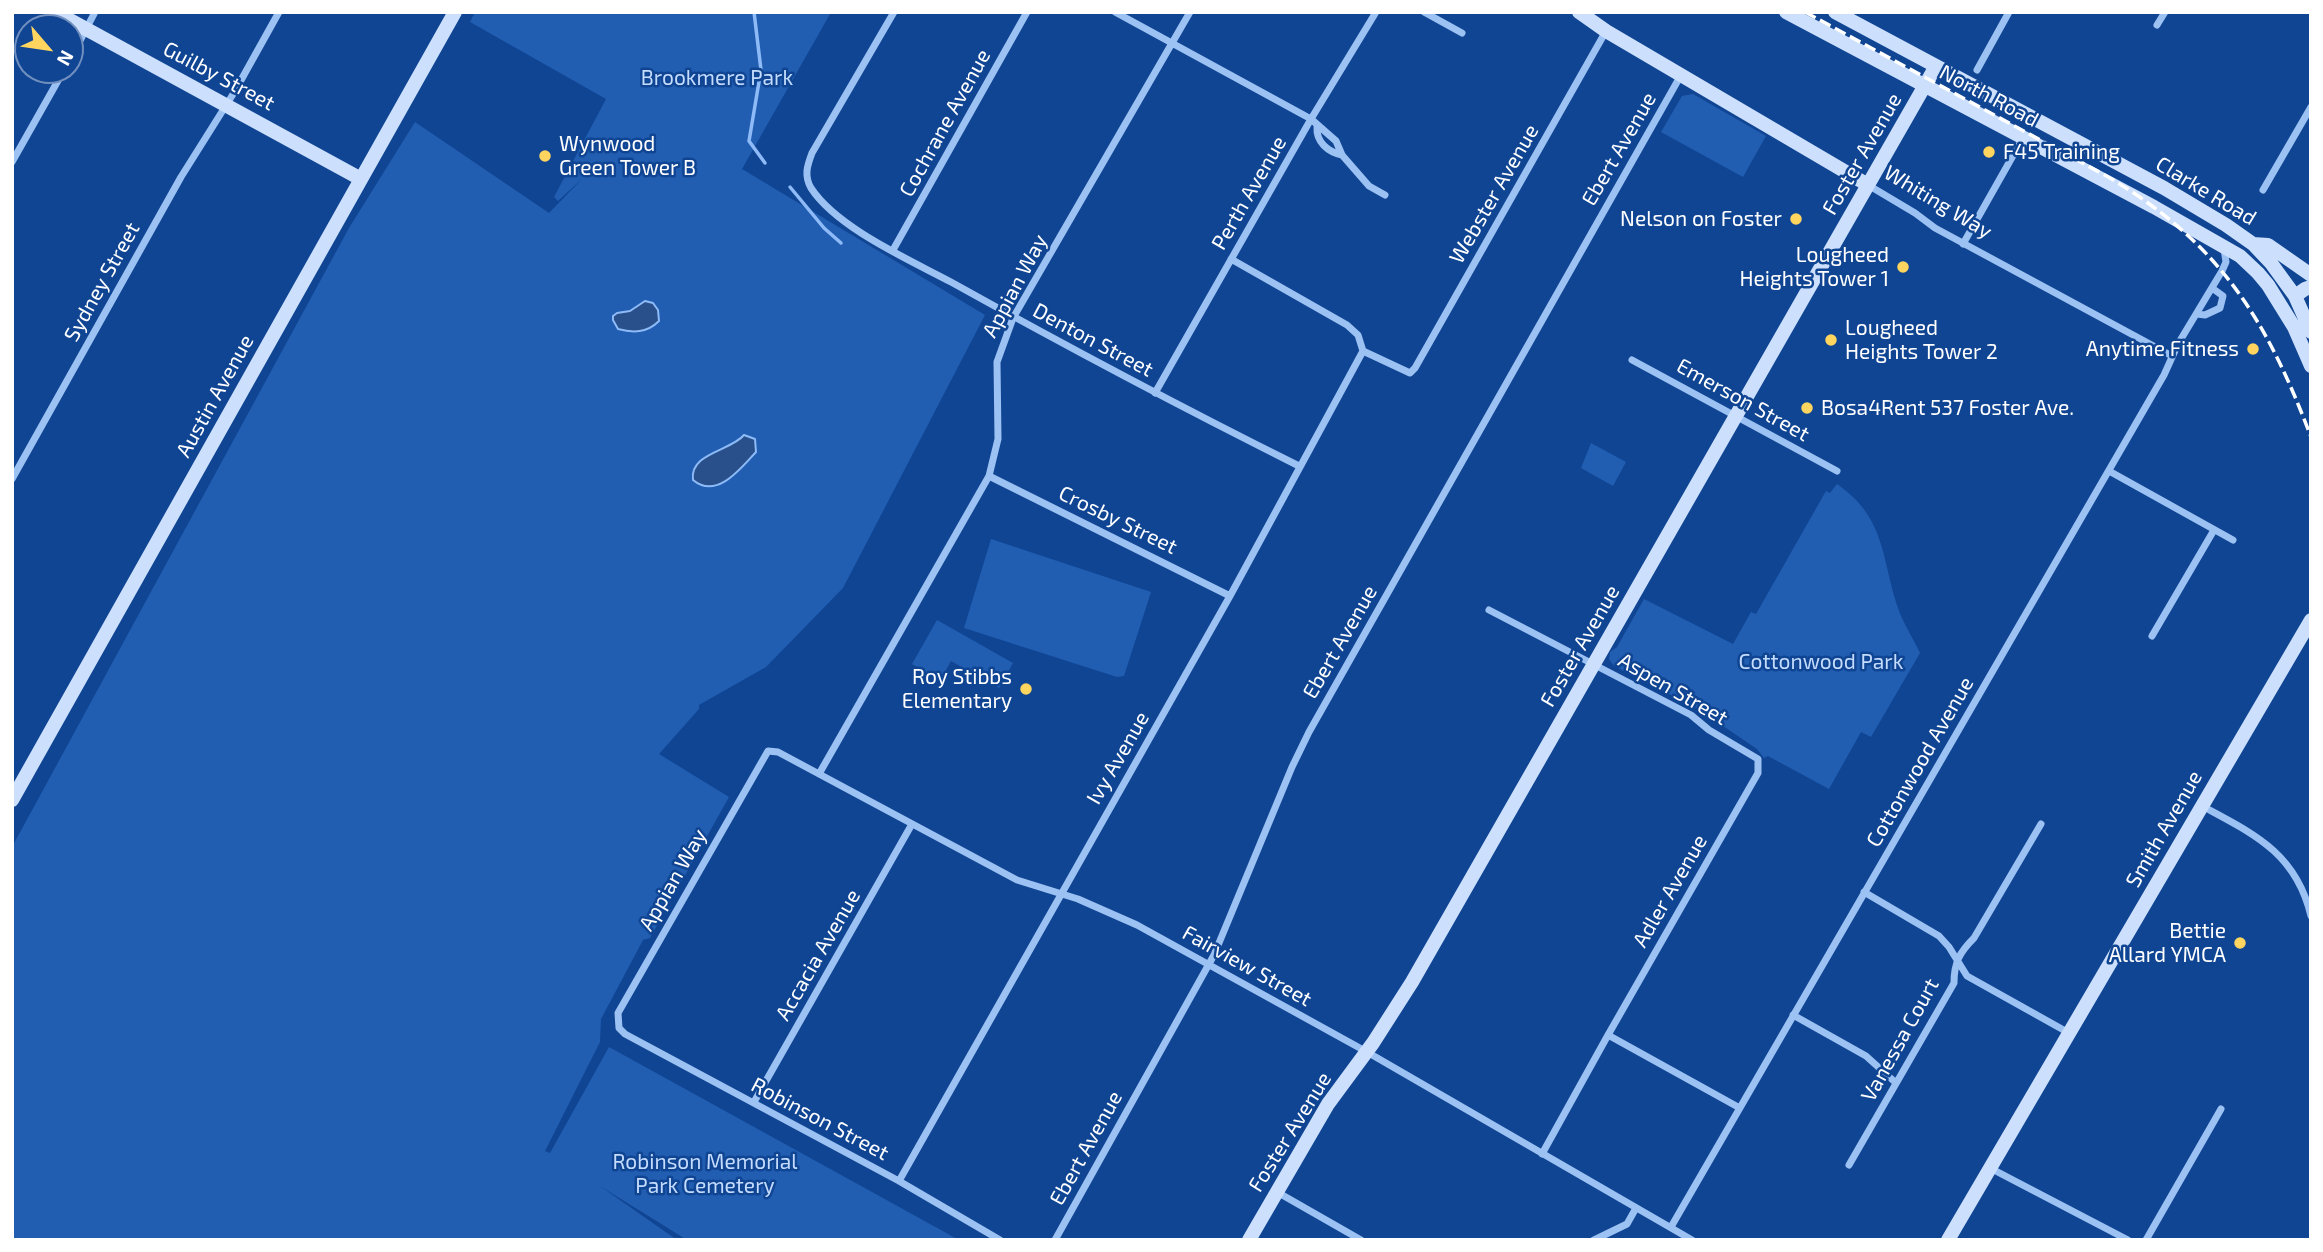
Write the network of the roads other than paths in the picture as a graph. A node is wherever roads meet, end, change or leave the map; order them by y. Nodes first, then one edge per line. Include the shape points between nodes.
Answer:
1 (55, 12) edge
2 (95, 12) edge
3 (279, 12) edge
4 (455, 12) edge
5 (894, 12) edge
6 (1027, 12) edge
7 (1115, 12) edge
8 (1190, 12) edge
9 (1376, 12) edge
10 (1424, 12) edge
11 (1579, 12) edge
12 (1786, 12) edge
13 (1835, 12) edge
14 (2009, 12) edge
15 (2165, 12) edge
16 (2157, 25) dead end
17 (87, 29) junction
18 (1606, 32) junction
19 (1462, 33) dead end
20 (84, 34) edge
21 (1172, 43) junction
22 (1936, 66) junction
23 (1976, 70) dead end
24 (1682, 75) junction
25 (56, 84) edge
26 (1925, 85) junction
27 (226, 104) junction
28 (2311, 107) edge
29 (1311, 119) junction
30 (2023, 138) junction
31 (12, 163) edge
32 (362, 179) junction
33 (1868, 185) junction
34 (2263, 190) dead end
35 (1385, 195) dead end
36 (1964, 244) junction
37 (2253, 244) junction
38 (2222, 245) junction
39 (893, 250) junction
40 (1231, 259) junction
41 (2311, 275) edge
42 (2268, 285) junction
43 (2212, 288) junction
44 (2311, 288) edge
45 (2295, 296) junction
46 (2199, 310) junction
47 (1013, 318) junction
48 (2311, 332) edge
49 (1363, 351) junction
50 (2172, 356) junction
51 (1632, 360) dead end
52 (2311, 366) edge
53 (1154, 393) junction
54 (1734, 415) junction
55 (1299, 466) junction
56 (1837, 471) dead end
57 (2109, 471) junction
58 (989, 476) junction
59 (12, 479) edge
60 (2214, 530) junction
61 (2232, 540) dead end
62 (1230, 596) junction
63 (1489, 610) dead end
64 (2311, 620) edge
65 (2152, 636) dead end
66 (1594, 664) junction
67 (771, 750) joint
68 (1760, 764) joint
69 (819, 774) junction
70 (12, 800) edge
71 (2202, 806) junction
72 (912, 824) junction
73 (2041, 824) dead end
74 (1864, 892) junction
75 (1061, 894) junction
76 (2311, 916) edge
77 (1956, 960) junction
78 (1210, 964) junction
79 (1793, 1014) junction
80 (622, 1031) joint
81 (2069, 1033) junction
82 (1608, 1035) junction
83 (1367, 1052) junction
84 (1896, 1083) junction
85 (754, 1102) junction
86 (1738, 1107) junction
87 (2221, 1109) dead end
88 (1542, 1154) junction
89 (1849, 1165) dead end
90 (1990, 1168) junction
91 (899, 1181) junction
92 (1277, 1192) junction
93 (1636, 1208) junction
94 (1671, 1227) junction
95 (1000, 1240) edge
96 (1055, 1240) edge
97 (1249, 1240) edge
98 (1361, 1240) edge
99 (1594, 1240) edge
100 (1692, 1240) edge
101 (1948, 1240) edge
102 (2128, 1240) edge
103 (2146, 1240) edge

1 - 17 street, Guilby Street
2 - 17 street
3 - 27 street, Sydney Street
4 - 32 street, Austin Avenue
5 - 39 street, Denton Street via 812,153 806,176 810,187 837,215
6 - 39 street, Cochrane Avenue
7 - 21 street
8 - 21 street, Appian Way
9 - 29 street, Perth Avenue
10 - 19 street
11 - 18 street, Whiting Way
12 - 26 street, North Road
13 - 22 street, Clarke Road
14 - 23 street
15 - 16 street
17 - 20 street
17 - 27 street, Guilby Street
18 - 24 street, Whiting Way
18 - 49 street, Webster Avenue via 1415,368 1409,373
21 - 29 street
21 - 47 street, Appian Way
22 - 26 street, Foster Avenue
22 - 37 street, Clarke Road via 2164,188
24 - 33 street, Whiting Way
24 - 78 street, Ebert Avenue via 1309,732
25 - 31 street
26 - 30 street, North Road
26 - 33 street, Foster Avenue
27 - 32 street, Guilby Street
27 - 59 street, Sydney Street
28 - 34 street
29 - 35 street via 1322,144 1342,155 1369,186
29 - 40 street, Perth Avenue
30 - 36 street
30 - 38 street, North Road
32 - 70 street, Austin Avenue
33 - 36 street, Whiting Way
33 - 54 street, Foster Avenue
36 - 50 street, Whiting Way
37 - 41 street via 2268,245
37 - 45 street, Clarke Road
38 - 42 street, North Road via 2240,256
38 - 43 street, Cottonwood Avenue via 2226,262
39 - 47 street, Denton Street
40 - 49 street via 1347,325 1358,335
40 - 53 street, Perth Avenue
42 - 45 street, North Road
42 - 52 street
43 - 46 street, Cottonwood Avenue
43 - 46 street, Cottonwood Avenue via 2223,296 2220,308 2205,315
44 - 45 street
45 - 48 street, Clarke Road
46 - 50 street, Cottonwood Avenue
47 - 53 street, Denton Street
47 - 58 street, Appian Way via 997,362 998,439
49 - 55 street, Ivy Avenue
50 - 57 street, Cottonwood Avenue
51 - 54 street, Emerson Street
53 - 55 street, Denton Street
54 - 56 street, Emerson Street
54 - 66 street, Foster Avenue
55 - 62 street, Ivy Avenue
57 - 60 street
57 - 74 street, Cottonwood Avenue
58 - 62 street, Crosby Street
58 - 69 street, Appian Way
60 - 61 street
60 - 65 street
62 - 75 street, Ivy Avenue
63 - 66 street, Aspen Street
64 - 71 street, Smith Avenue
66 - 68 street, Aspen Street via 1690,715 1756,756
66 - 83 street, Foster Avenue
67 - 69 street, Fairview Street
67 - 80 street, Appian Way via 764,755 618,1013
68 - 82 street, Adler Avenue
69 - 72 street, Fairview Street
71 - 76 street via 2269,845 2299,882
71 - 81 street, Smith Avenue
72 - 75 street, Fairview Street via 1017,880
72 - 85 street, Accacia Avenue
73 - 77 street, Vanessa Court
74 - 77 street via 1940,936
74 - 79 street, Cottonwood Avenue
75 - 78 street, Fairview Street via 1122,918
75 - 91 street, Ivy Avenue
77 - 81 street via 1967,976
77 - 84 street, Vanessa Court via 1954,982
78 - 83 street, Fairview Street
78 - 96 street, Ebert Avenue
79 - 84 street via 1866,1056
79 - 86 street, Cottonwood Avenue
80 - 85 street, Robinson Street
81 - 90 street, Smith Avenue
82 - 86 street
82 - 88 street, Adler Avenue
83 - 88 street, Fairview Street
83 - 92 street, Foster Avenue via 1328,1104
84 - 89 street, Vanessa Court
85 - 91 street, Robinson Street
86 - 94 street, Cottonwood Avenue
87 - 103 street
88 - 93 street, Fairview Street
90 - 101 street, Smith Avenue
90 - 102 street
91 - 95 street, Robinson Street
92 - 97 street, Foster Avenue
92 - 98 street
93 - 94 street, Fairview Street
93 - 99 street via 1627,1224
94 - 100 street, Fairview Street

